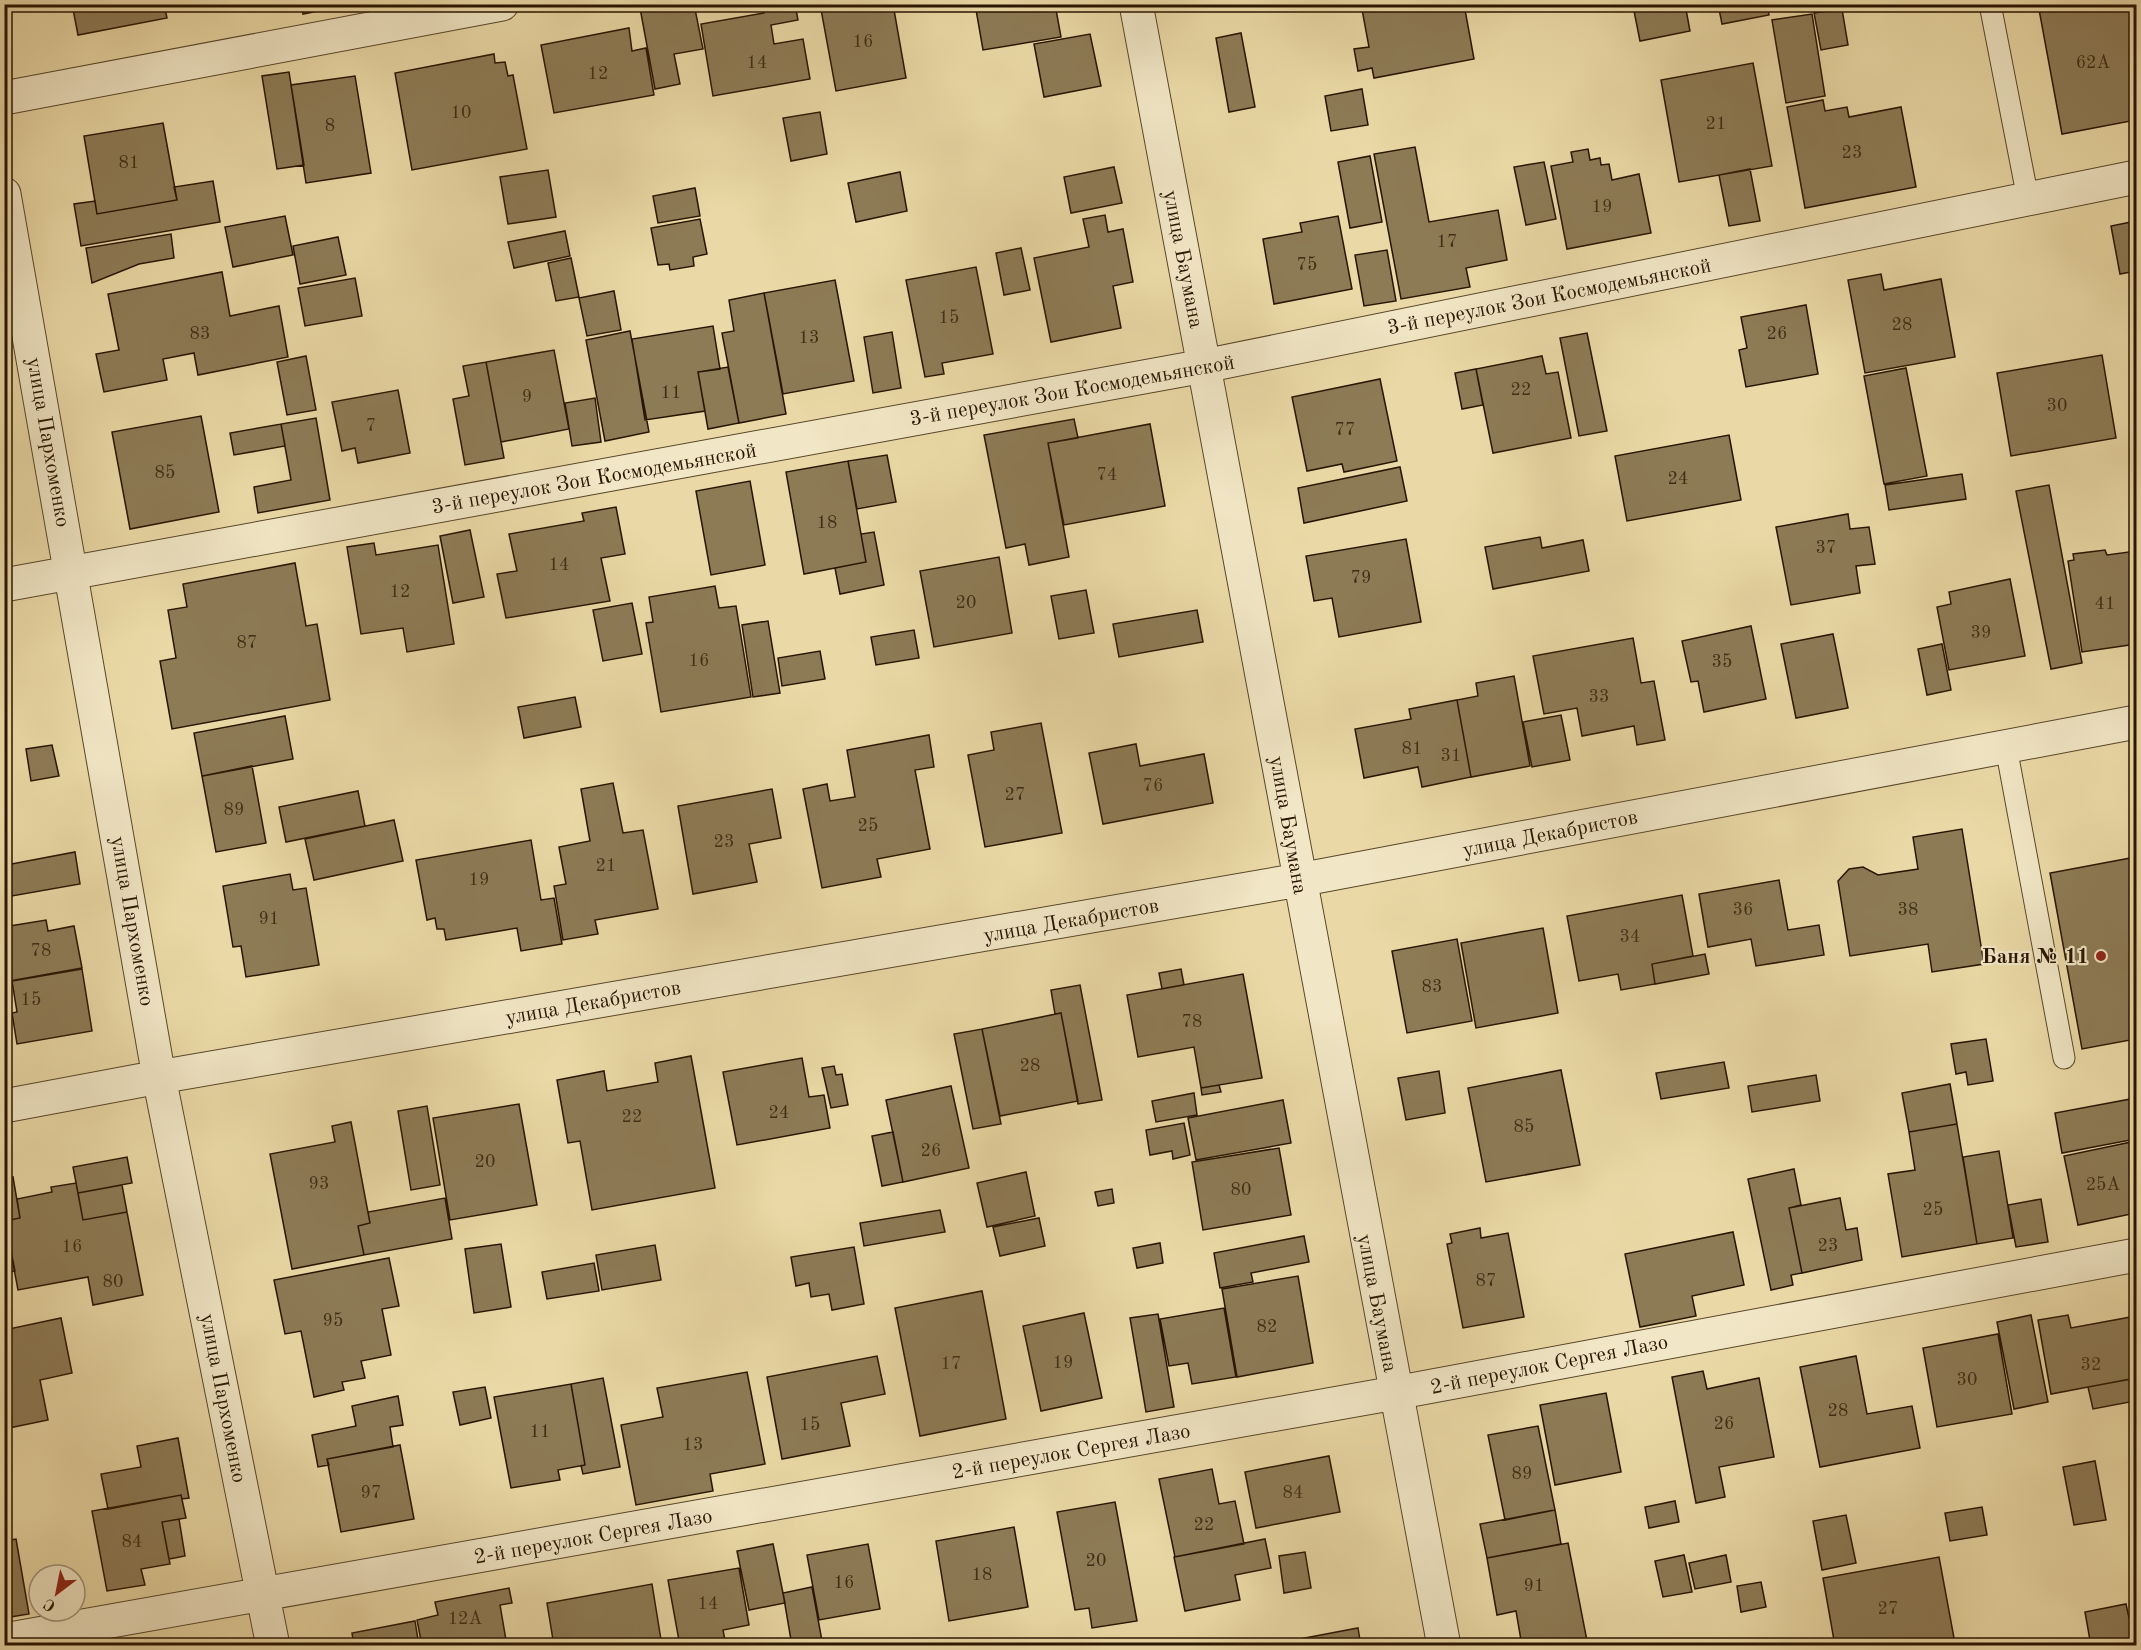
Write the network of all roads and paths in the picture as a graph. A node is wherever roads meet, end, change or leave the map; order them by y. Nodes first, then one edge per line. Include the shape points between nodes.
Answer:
1 (502, 4) edge
2 (1136, 4) edge
3 (1990, 4) edge
4 (4, 98) edge
5 (2136, 177) edge
6 (4, 194) edge
7 (2028, 199) junction
8 (1204, 366) junction
9 (73, 573) junction
10 (4, 585) edge
11 (2136, 722) edge
12 (2006, 747) junction
13 (1299, 880) junction
14 (2064, 1058) dead end
15 (159, 1077) junction
16 (4, 1106) edge
17 (2136, 1255) edge
18 (1395, 1393) junction
19 (264, 1595) junction
20 (4, 1640) edge
21 (273, 1646) edge
22 (1444, 1646) edge

1 - 4 street
2 - 8 street, улица Баумана
3 - 7 lane
5 - 7 street, 3-й переулок Зои Космодемьянской
6 - 9 street, улица Пархоменко
7 - 8 street, 3-й переулок Зои Космодемьянской
8 - 9 street, 3-й переулок Зои Космодемьянской
8 - 13 street, улица Баумана
9 - 10 street, 3-й переулок Зои Космодемьянской
9 - 15 street, улица Пархоменко
11 - 12 street, улица Декабристов
12 - 13 street, улица Декабристов
12 - 14 lane
13 - 15 street, улица Декабристов
13 - 18 street, улица Баумана
15 - 16 street, улица Декабристов
15 - 19 street, улица Пархоменко
17 - 18 street, 2-й переулок Сергея Лазо
18 - 19 street, 2-й переулок Сергея Лазо
18 - 22 street, улица Баумана
19 - 20 street, 2-й переулок Сергея Лазо
19 - 21 street, улица Пархоменко

